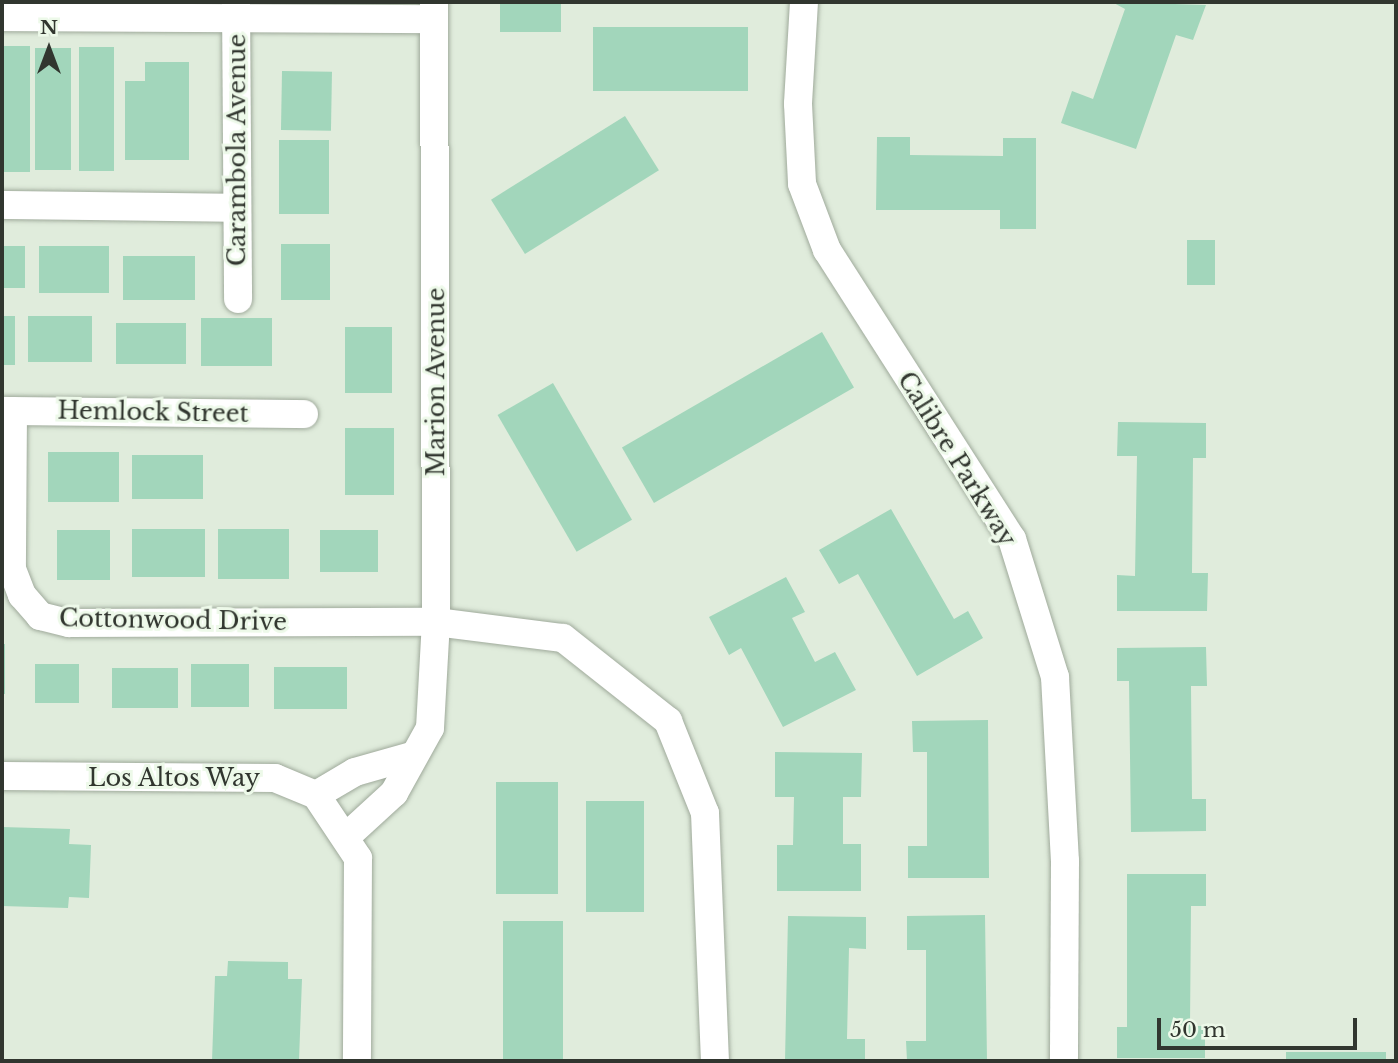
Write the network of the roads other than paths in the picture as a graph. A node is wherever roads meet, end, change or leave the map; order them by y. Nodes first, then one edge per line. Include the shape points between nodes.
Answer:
1 (804, 2) edge
2 (236, 9) edge
3 (434, 10) edge
4 (2, 17) edge
5 (2, 205) edge
6 (237, 208) junction
7 (238, 299) dead end
8 (7, 411) edge
9 (304, 414) dead end
10 (436, 622) junction
11 (411, 756) junction
12 (2, 776) edge
13 (316, 795) junction
14 (347, 836) junction
15 (357, 1061) edge
16 (715, 1061) edge
17 (1064, 1061) edge

1 - 17 street, Calibre Parkway via 798,104 802,184 827,250 1012,539 1055,677 1065,861
2 - 3 street
2 - 4 street
2 - 6 street, Carambola Avenue
3 - 10 street, Marion Avenue
5 - 6 street
6 - 7 street, Carambola Avenue
8 - 9 street, Hemlock Street
8 - 10 street, Cottonwood Drive via 12,569 22,595 40,616 69,623
10 - 11 street, Marion Avenue via 430,728
10 - 16 street via 562,638 668,721 705,813
11 - 13 street via 355,772
11 - 14 street, Marion Avenue via 394,793
12 - 13 street, Los Altos Way via 275,778
13 - 14 street
14 - 15 street via 358,858

